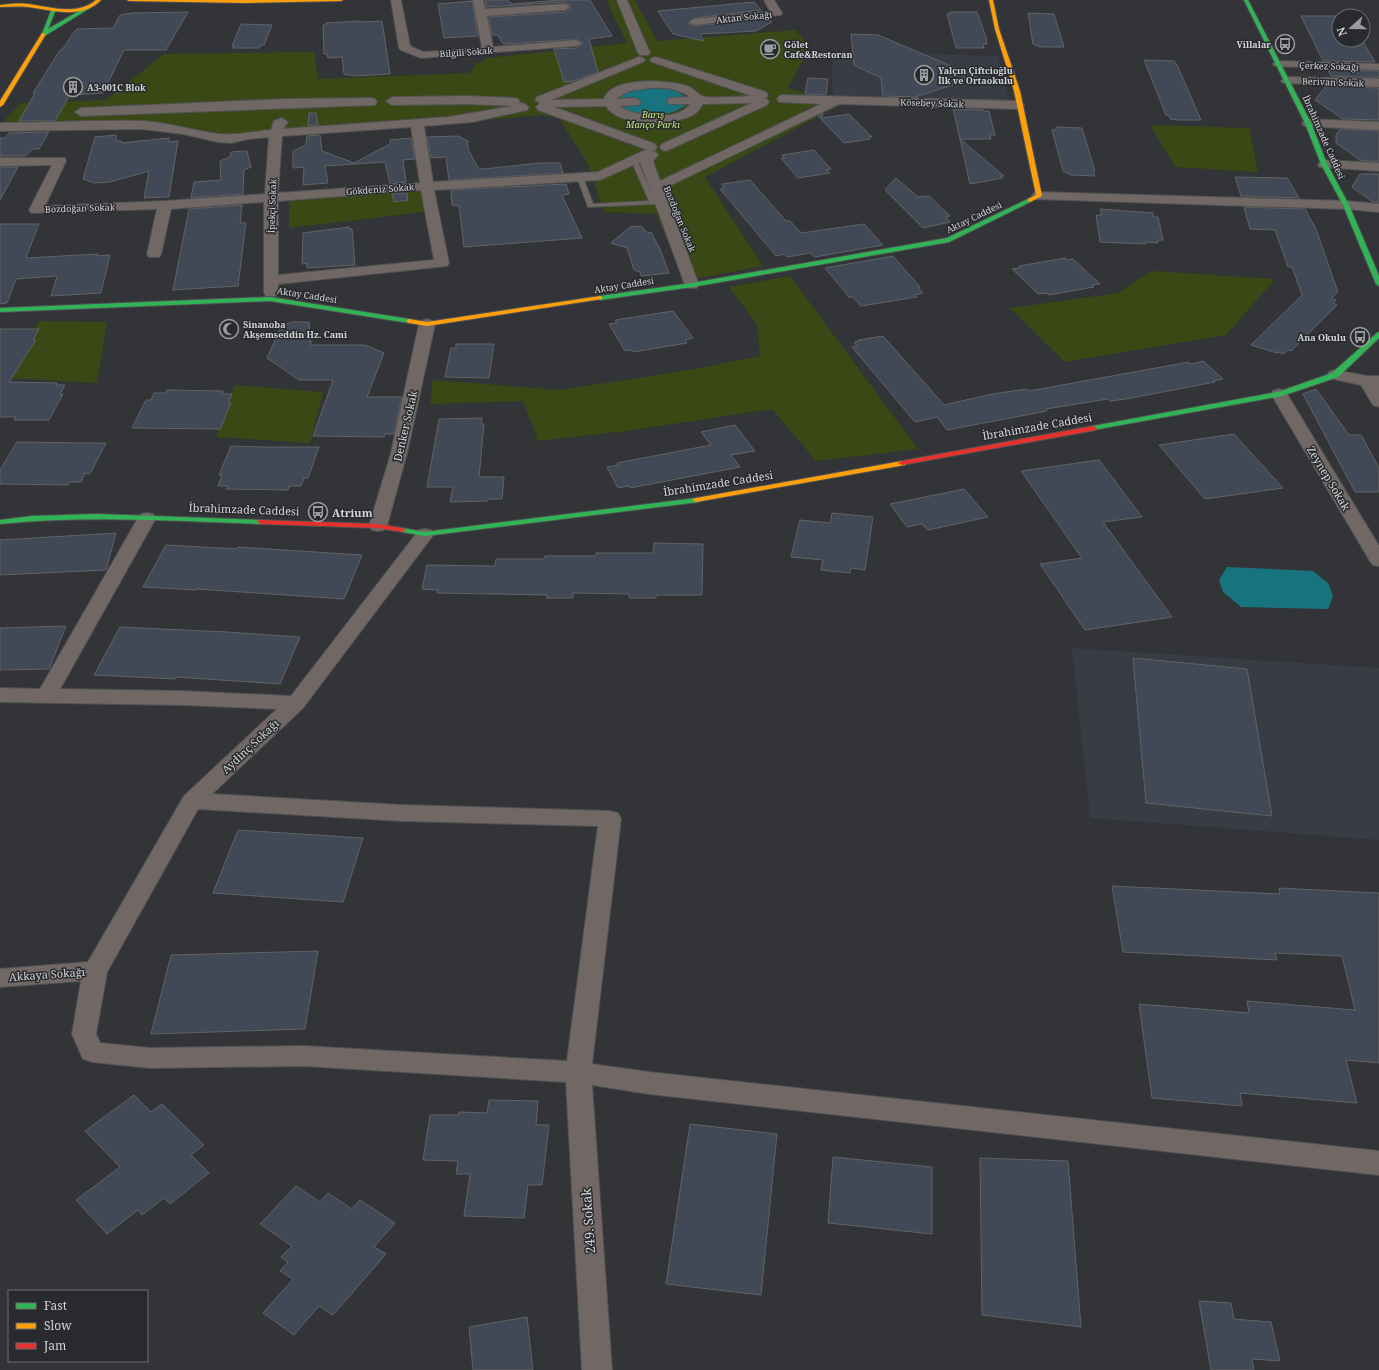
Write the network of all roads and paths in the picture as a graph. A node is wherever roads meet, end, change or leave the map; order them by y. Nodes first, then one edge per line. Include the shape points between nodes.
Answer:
1 (129, 0) edge
2 (341, 0) edge
3 (396, 0) edge
4 (478, 0) edge
5 (622, 0) edge
6 (769, 0) edge
7 (991, 0) edge
8 (1246, 0) edge
9 (154, 1) junction
10 (101, 3) edge
11 (54, 4) edge
12 (118, 5) dead end
13 (0, 6) edge
14 (565, 7) dead end
15 (88, 8) junction
16 (480, 13) junction
17 (694, 22) dead end
18 (44, 34) junction
19 (576, 42) dead end
20 (488, 50) junction
21 (1279, 64) junction
22 (1379, 67) edge
23 (649, 69) junction
24 (1287, 81) junction
25 (1379, 83) edge
26 (761, 99) junction
27 (698, 100) junction
28 (842, 100) junction
29 (418, 101) junction
30 (673, 101) dead end
31 (635, 102) dead end
32 (286, 103) junction
33 (610, 103) junction
34 (0, 104) edge
35 (543, 104) junction
36 (523, 105) junction
37 (1018, 105) junction
38 (155, 108) junction
39 (67, 112) dead end
40 (20, 114) dead end
41 (656, 114) junction
42 (3, 123) edge
43 (1308, 123) junction
44 (418, 124) junction
45 (142, 125) junction
46 (1379, 126) edge
47 (276, 133) junction
48 (656, 147) junction
49 (634, 160) junction
50 (0, 162) edge
51 (1324, 164) junction
52 (1379, 167) edge
53 (580, 177) junction
54 (666, 182) junction
55 (427, 186) junction
56 (1039, 196) junction
57 (271, 197) junction
58 (165, 205) junction
59 (1346, 205) junction
60 (1379, 208) edge
61 (154, 254) dead end
62 (1374, 262) edge
63 (271, 280) junction
64 (699, 283) junction
65 (1379, 284) edge
66 (270, 299) junction
67 (0, 310) edge
68 (427, 324) junction
69 (1379, 334) edge
70 (1335, 375) junction
71 (1373, 381) edge
72 (1279, 394) junction
73 (1379, 402) edge
74 (17, 512) dead end
75 (37, 517) junction
76 (147, 518) junction
77 (0, 522) edge
78 (378, 526) junction
79 (425, 534) junction
80 (1379, 560) edge
81 (0, 695) edge
82 (47, 696) junction
83 (296, 703) junction
84 (192, 801) junction
85 (95, 971) junction
86 (0, 978) edge
87 (578, 1072) junction
88 (1379, 1163) edge
89 (597, 1370) edge

1 - 9 main road
2 - 9 main road
3 - 20 street, Bilgili Sokak via 405,48 421,55
4 - 16 street
5 - 23 street
6 - 17 street, Aktan Sokağı via 777,13
7 - 37 main road via 997,29 1017,91
8 - 21 main road, İbrahimzade Caddesi
9 - 12 main road
10 - 15 main road
11 - 13 main road
11 - 15 main road via 73,11
11 - 18 main road
14 - 16 street
15 - 18 main road
16 - 20 street
18 - 34 main road
19 - 20 street, Bilgili Sokak
21 - 22 street, Çerkez Sokağı
21 - 24 main road, İbrahimzade Caddesi
23 - 26 street
23 - 27 street via 672,86 693,93
23 - 33 street via 631,87 610,98
23 - 35 street
24 - 25 street, Berivan Sokak
24 - 43 main road, İbrahimzade Caddesi
26 - 27 street, Kösebey Sokak
26 - 28 street, Kösebey Sokak via 774,104 783,99
26 - 48 street
27 - 30 street, Kösebey Sokak
27 - 41 street via 697,106 684,114
28 - 37 street, Kösebey Sokak
28 - 54 street
29 - 32 street via 392,101 382,106 371,102
29 - 36 street via 468,100
29 - 44 street, Gökdeniz Sokak
31 - 33 street
32 - 38 street
32 - 47 street via 290,118 278,124
33 - 35 street
33 - 41 street via 618,112 638,118
35 - 36 street via 533,109
35 - 48 street
36 - 44 street via 472,118
37 - 56 main road
38 - 39 street
38 - 45 street via 153,118
40 - 42 street
41 - 48 street
42 - 45 street
43 - 46 street
43 - 51 main road, İbrahimzade Caddesi
44 - 47 street
44 - 55 street, Gökdeniz Sokak
45 - 47 street via 231,139
47 - 57 street, İpekçi Sokak
48 - 49 street
48 - 54 street, Bozdoğan Sokak
48 - 64 street via 646,160
49 - 53 street via 600,176
49 - 53 lane via 653,203 590,206
50 - 58 street, Bozdoğan Sokak via 60,161 36,210
51 - 52 street
51 - 59 main road, İbrahimzade Caddesi
53 - 55 street
54 - 64 street, Bozdoğan Sokak
55 - 57 street, Gökdeniz Sokak
55 - 63 street via 442,263
56 - 59 street
56 - 64 main road, Aktay Caddesi via 949,240
57 - 58 street, Gökdeniz Sokak
57 - 63 street, İpekçi Sokak
58 - 61 street
59 - 60 street
59 - 62 main road, İbrahimzade Caddesi
62 - 65 main road, İbrahimzade Caddesi
63 - 66 street, İpekçi Sokak
64 - 68 main road, Aktay Caddesi
66 - 67 main road, Aktay Caddesi
66 - 68 main road, Aktay Caddesi
68 - 78 street, Denker Sokak via 400,452
69 - 70 main road, İbrahimzade Caddesi
70 - 71 street
70 - 72 main road, İbrahimzade Caddesi
71 - 73 street
72 - 79 main road, İbrahimzade Caddesi via 701,499
72 - 80 street, Zeynep Sokak
74 - 75 main road, İbrahimzade Caddesi
75 - 76 main road, İbrahimzade Caddesi
75 - 77 main road, İbrahimzade Caddesi
76 - 78 main road, İbrahimzade Caddesi
76 - 82 street
78 - 79 main road, İbrahimzade Caddesi
79 - 83 street, Aydinç Sokağı
81 - 82 street
82 - 83 street
83 - 84 street, Aydinç Sokağı
84 - 85 street, Aydinç Sokağı
84 - 87 street, 249. Sokak via 402,813 610,819
85 - 86 street, Akkaya Sokağı
85 - 87 street, Aydinç Sokağı via 84,1034 92,1052 150,1058 304,1056
87 - 88 street via 657,1084
87 - 89 street, 249. Sokak

